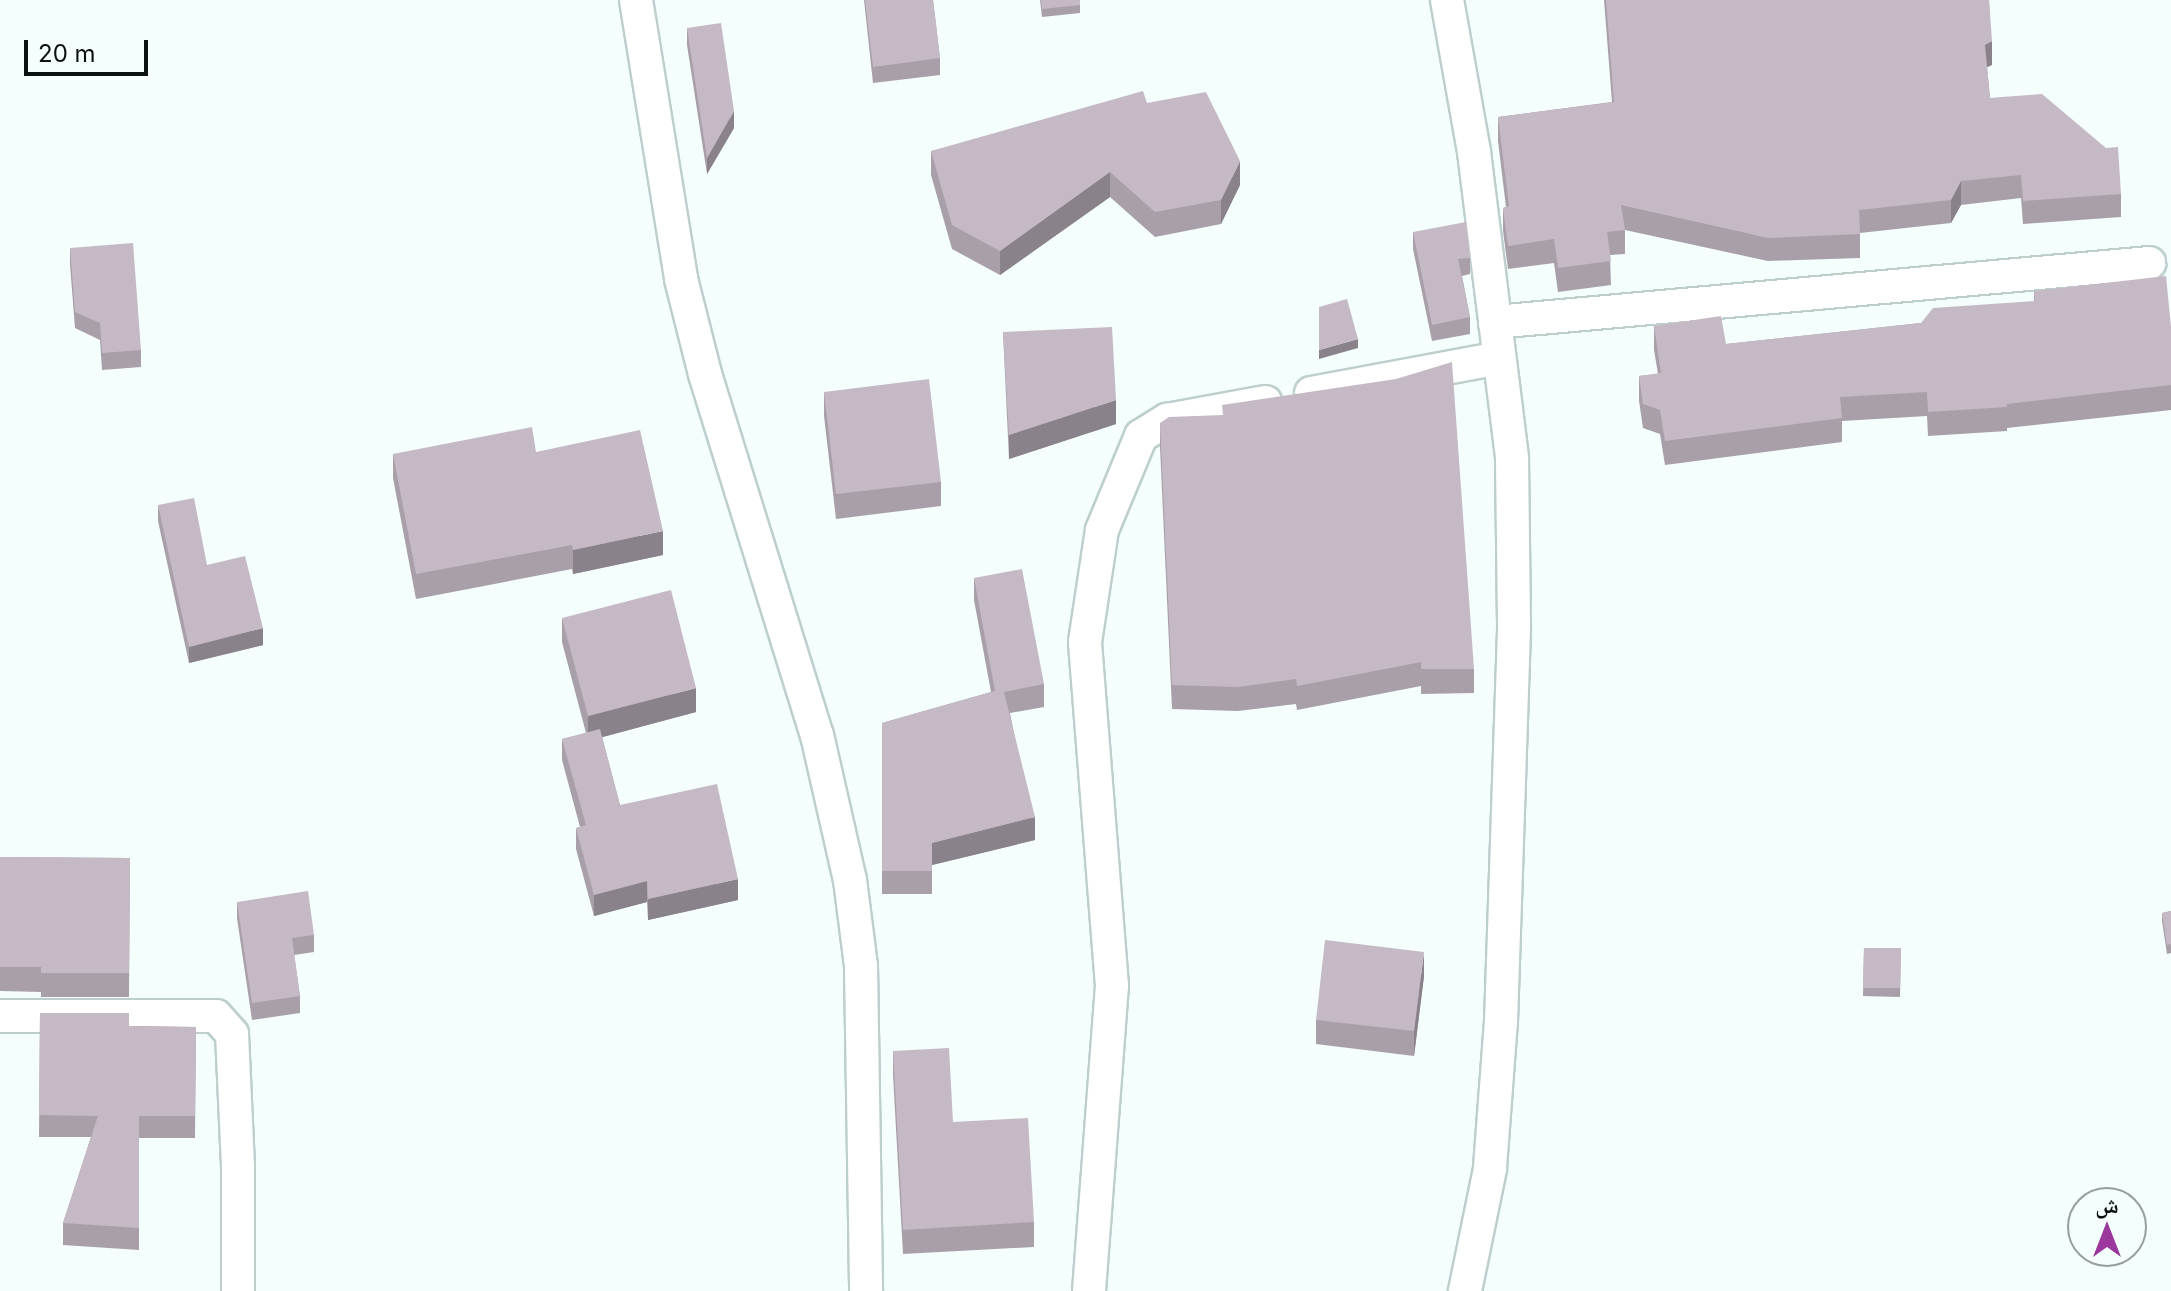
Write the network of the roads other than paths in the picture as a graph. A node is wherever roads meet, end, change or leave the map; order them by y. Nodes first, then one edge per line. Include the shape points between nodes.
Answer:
1 (636, 0) edge
2 (1447, 0) edge
3 (2149, 263) dead end
4 (1495, 322) junction
5 (1499, 358) junction
6 (0, 1016) edge
7 (238, 1291) edge
8 (866, 1291) edge
9 (1089, 1291) edge
10 (1465, 1291) edge

1 - 8 street via 681,279 705,374 817,735 850,880 861,966
2 - 4 street via 1474,152
3 - 4 street
4 - 5 street
5 - 9 street via 1167,420 1141,436 1124,472 1102,530 1085,642 1112,986
5 - 10 street via 1512,459 1514,630 1501,1006 1490,1169
6 - 7 street via 216,1016 232,1034

